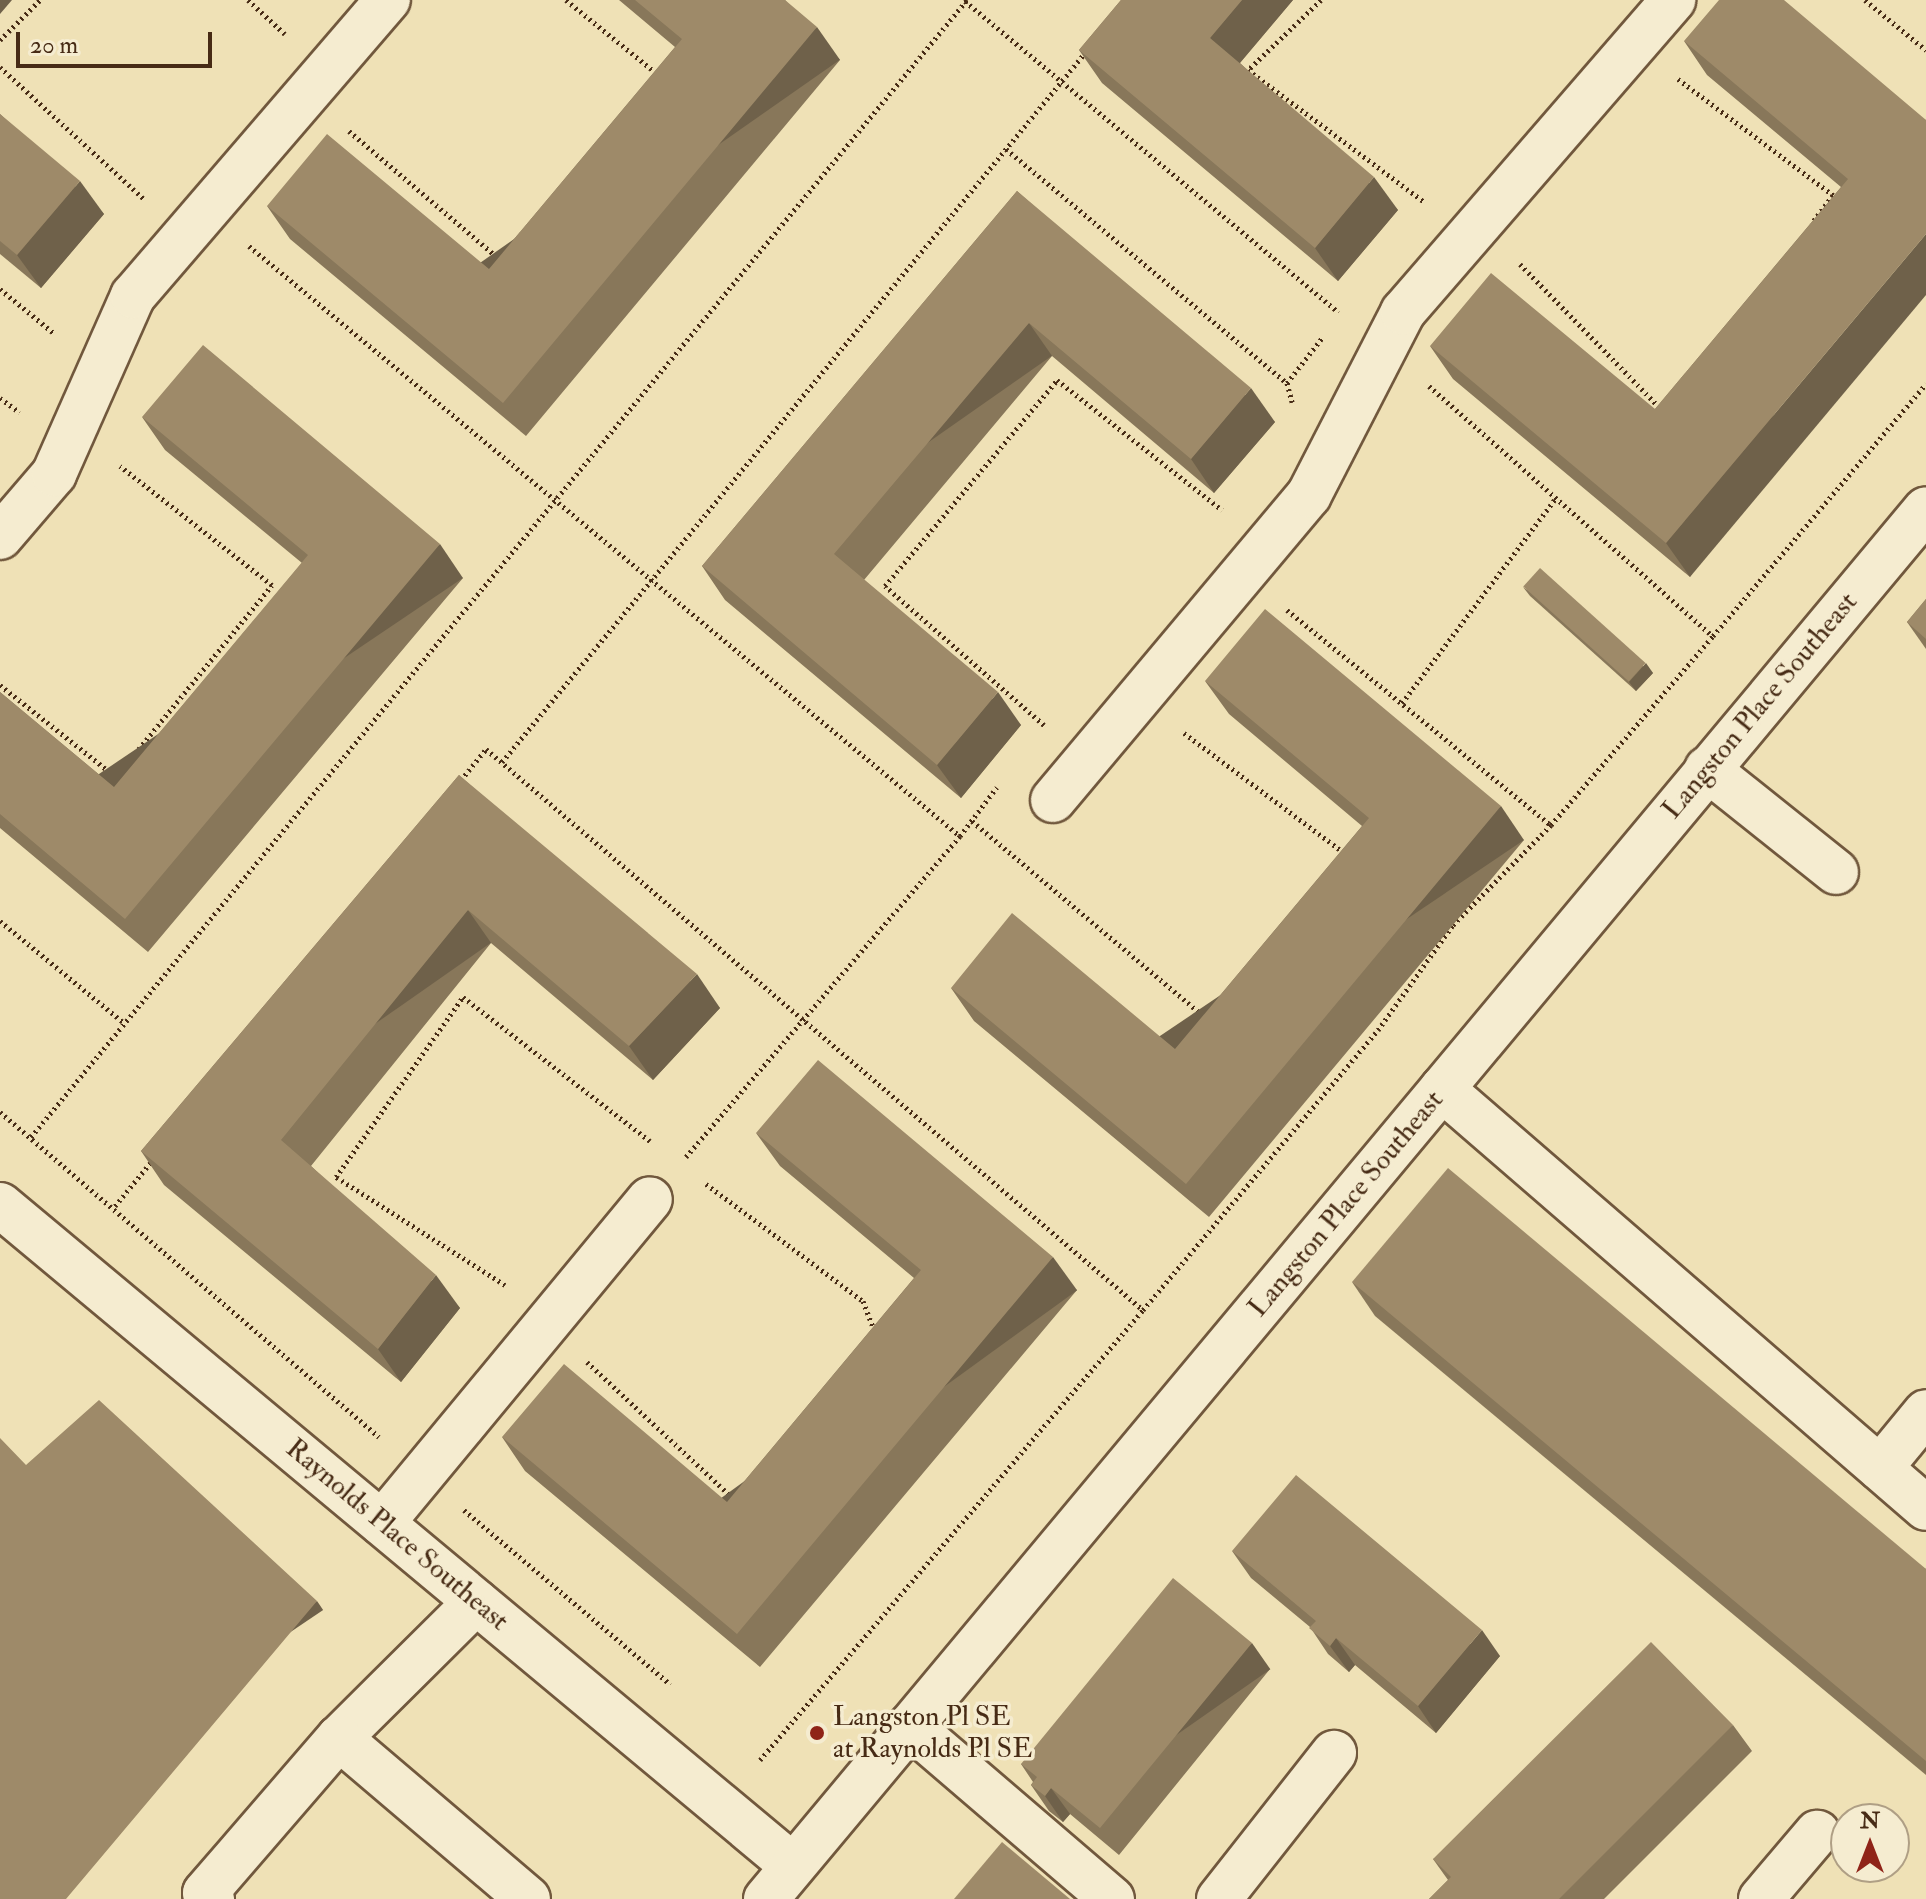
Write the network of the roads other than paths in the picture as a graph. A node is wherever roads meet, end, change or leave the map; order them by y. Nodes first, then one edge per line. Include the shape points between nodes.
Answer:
1 (388, 0) edge
2 (1673, 0) edge
3 (1926, 509) edge
4 (0, 537) edge
5 (1707, 769) junction
6 (1053, 800) dead end
7 (1836, 872) dead end
8 (1442, 1089) junction
9 (650, 1199) dead end
10 (0, 1205) edge
11 (1926, 1412) edge
12 (1880, 1468) junction
13 (1926, 1508) edge
14 (382, 1523) junction
15 (476, 1602) junction
16 (910, 1726) junction
17 (339, 1738) junction
18 (1334, 1753) dead end
19 (1817, 1833) dead end
20 (793, 1866) junction
21 (212, 1899) edge
22 (528, 1899) edge
23 (766, 1899) edge
24 (1112, 1899) edge
25 (1219, 1899) edge
26 (1761, 1899) edge

1 - 4 street via 133,296 54,474
2 - 6 street via 1403,312 1309,495
3 - 5 street, Langston Place Southeast
5 - 7 street
5 - 8 street, Langston Place Southeast
8 - 12 street
8 - 16 street, Langston Place Southeast
9 - 14 street
10 - 14 street, Raynolds Place Southeast
11 - 12 street
12 - 13 street
14 - 15 street, Raynolds Place Southeast
15 - 17 street via 411,1658
15 - 20 street, Raynolds Place Southeast
16 - 20 street, Langston Place Southeast
16 - 24 street
17 - 21 street via 205,1893
17 - 22 street
18 - 25 street
19 - 26 street
20 - 23 street, Langston Place Southeast

